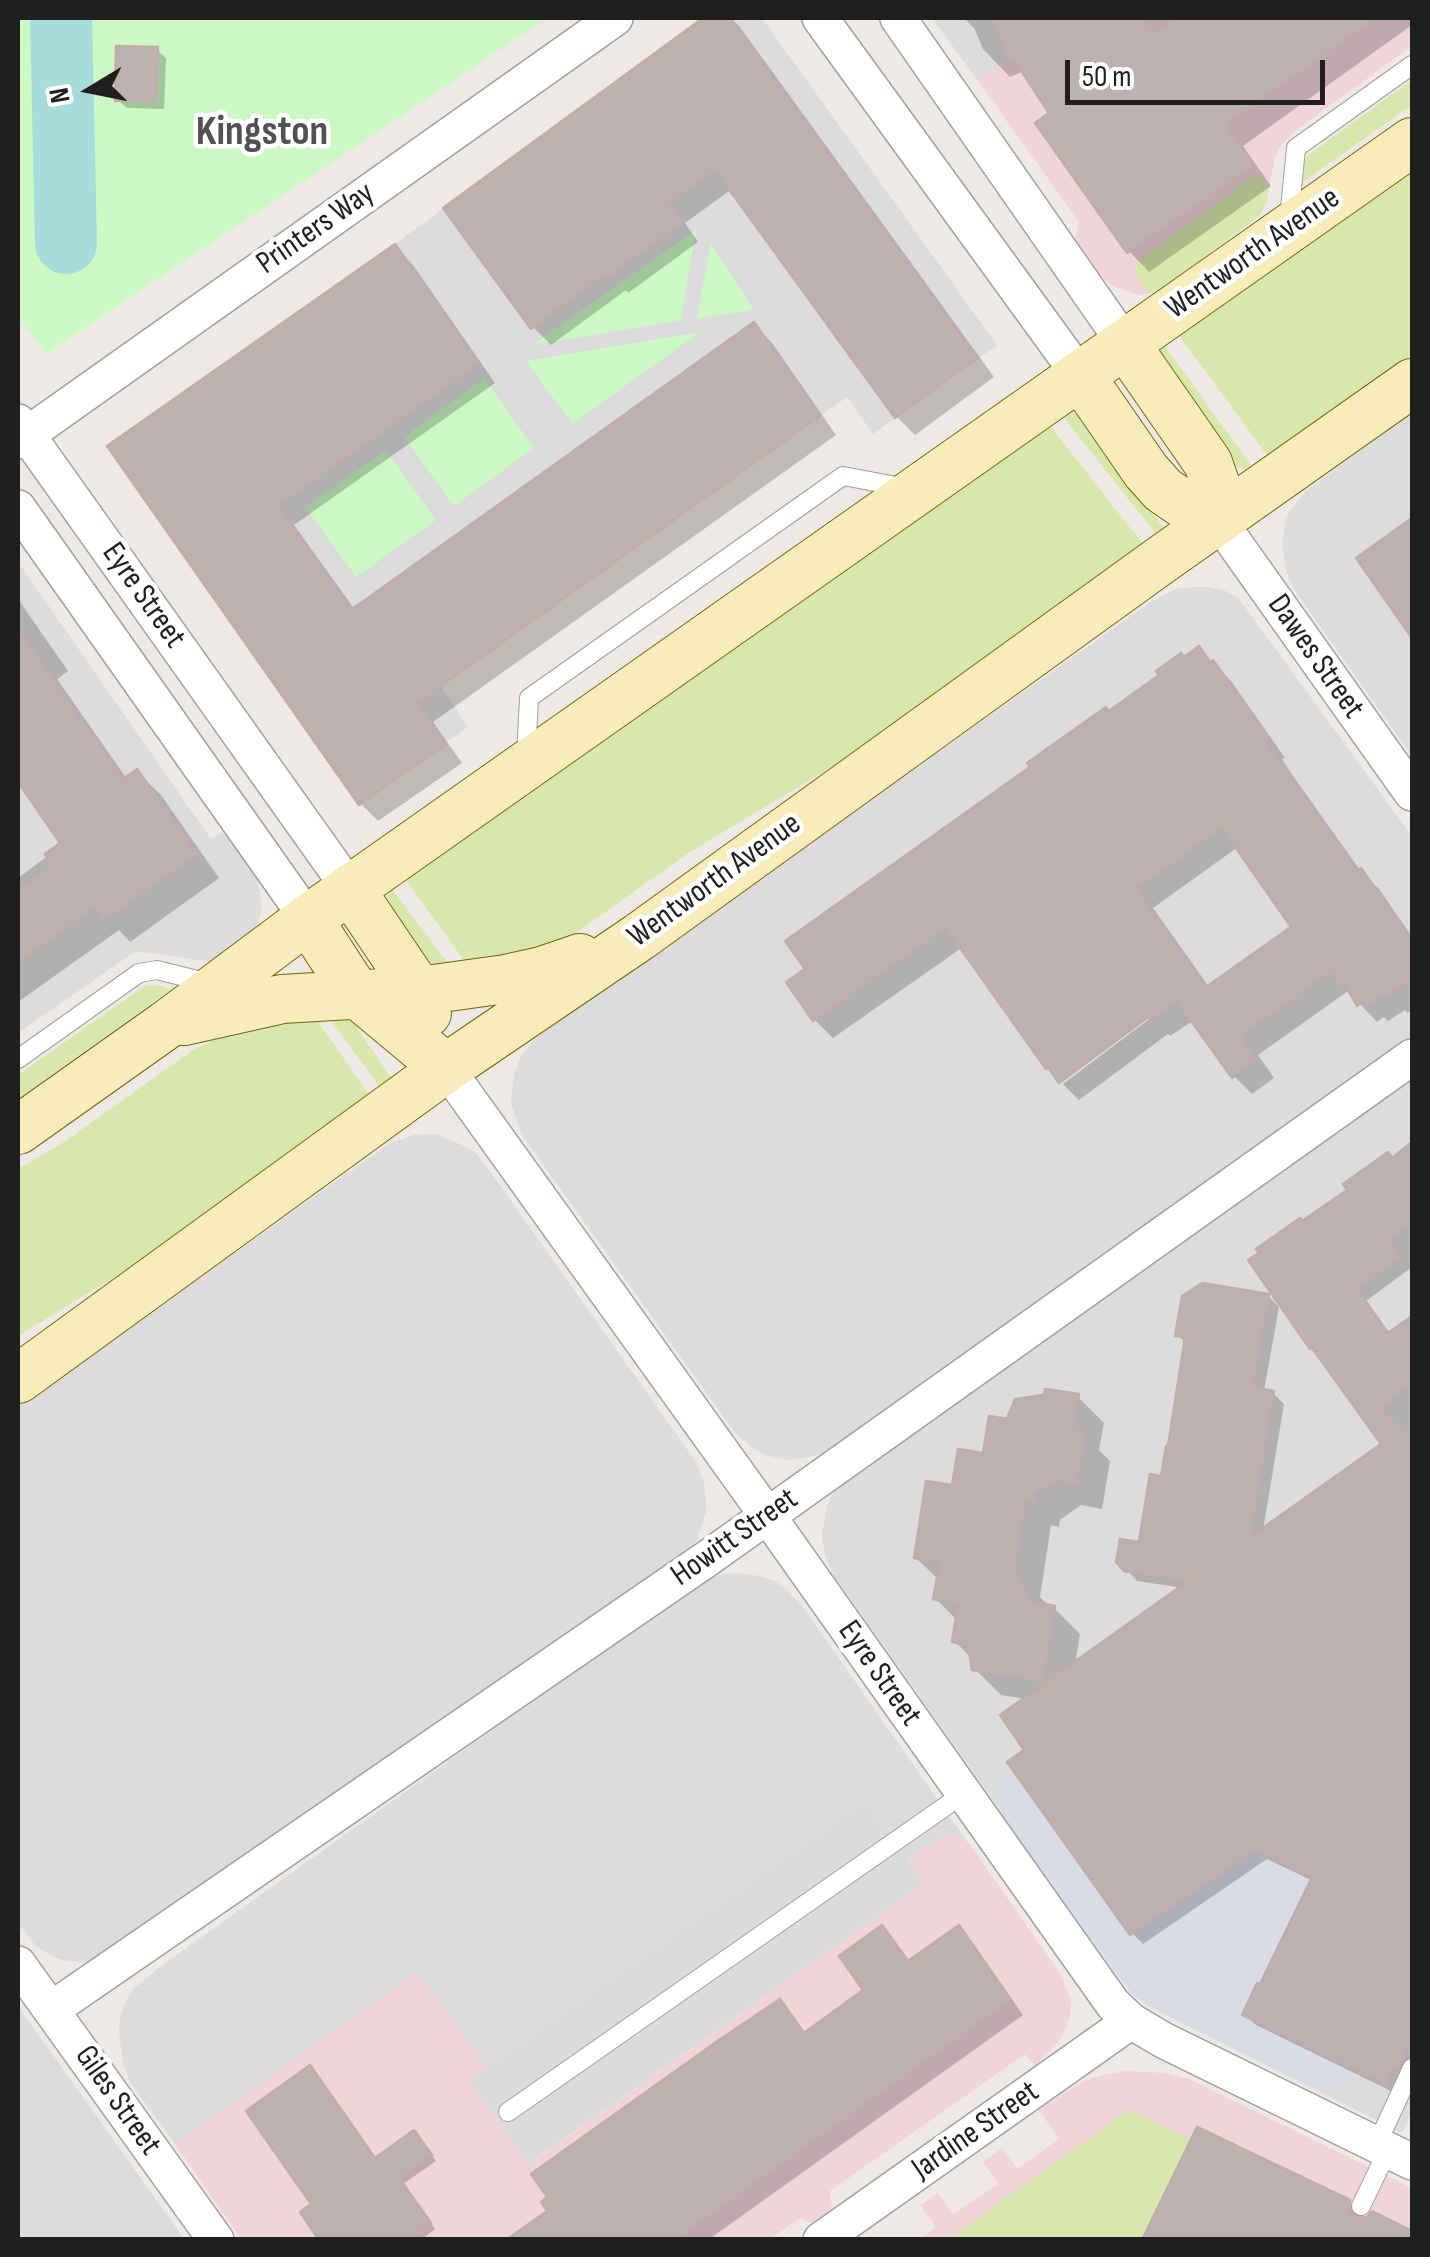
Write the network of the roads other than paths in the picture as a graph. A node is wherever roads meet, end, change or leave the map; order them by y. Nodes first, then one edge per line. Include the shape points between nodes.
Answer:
1 (615, 18) edge
2 (820, 18) edge
3 (898, 18) edge
4 (1412, 65) edge
5 (1412, 142) edge
6 (1040, 221) junction
7 (1288, 229) junction
8 (993, 256) junction
9 (1126, 344) junction
10 (1081, 378) junction
11 (1412, 383) edge
12 (21, 433) edge
13 (18, 508) edge
14 (1218, 520) junction
15 (266, 772) junction
16 (1412, 793) edge
17 (225, 803) junction
18 (350, 889) junction
19 (308, 919) junction
20 (638, 938) junction
21 (219, 985) junction
22 (420, 992) junction
23 (356, 994) junction
24 (166, 1025) junction
25 (1412, 1057) edge
26 (18, 1059) edge
27 (446, 1068) junction
28 (18, 1130) edge
29 (18, 1379) edge
30 (767, 1515) junction
31 (964, 1794) junction
32 (18, 1964) edge
33 (52, 2009) junction
34 (1131, 2021) junction
35 (1412, 2068) edge
36 (508, 2112) dead end
37 (1392, 2152) edge
38 (1361, 2206) dead end
39 (216, 2240) edge
40 (821, 2240) edge

1 - 12 street, Printers Way
2 - 8 street
3 - 6 street
4 - 7 lane via 1296,148
5 - 7 main road, Wentworth Avenue
6 - 8 street
6 - 9 street
7 - 9 main road, Wentworth Avenue
8 - 10 street
9 - 10 main road, Wentworth Avenue
9 - 14 main road via 1208,463
10 - 14 main road via 1163,490
10 - 18 main road, Wentworth Avenue
11 - 14 main road, Wentworth Avenue
12 - 15 street, Eyre Street
13 - 17 street, Eyre Street
14 - 16 street, Dawes Street
14 - 20 main road, Wentworth Avenue
15 - 17 street
15 - 18 street, Eyre Street
17 - 19 street, Eyre Street
18 - 19 main road, Wentworth Avenue
18 - 22 main road, Eyre Street
19 - 21 main road, Wentworth Avenue
19 - 23 main road, Eyre Street
20 - 22 main road via 526,976
20 - 27 main road, Wentworth Avenue
21 - 24 main road, Wentworth Avenue
21 - 26 lane via 156,970 138,974
22 - 23 main road
22 - 27 main road, Eyre Street
23 - 24 main road via 264,1002
23 - 27 main road, Eyre Street
24 - 28 main road, Wentworth Avenue
25 - 30 street, Howitt Street
27 - 29 main road, Wentworth Avenue
27 - 30 street, Eyre Street
30 - 31 street, Eyre Street
30 - 33 street, Howitt Street
31 - 34 street, Eyre Street via 1100,1988
31 - 36 lane
32 - 33 street, Giles Street
33 - 39 street, Giles Street
34 - 37 street, Eyre Street
34 - 40 street, Jardine Street
35 - 37 lane
37 - 38 lane

